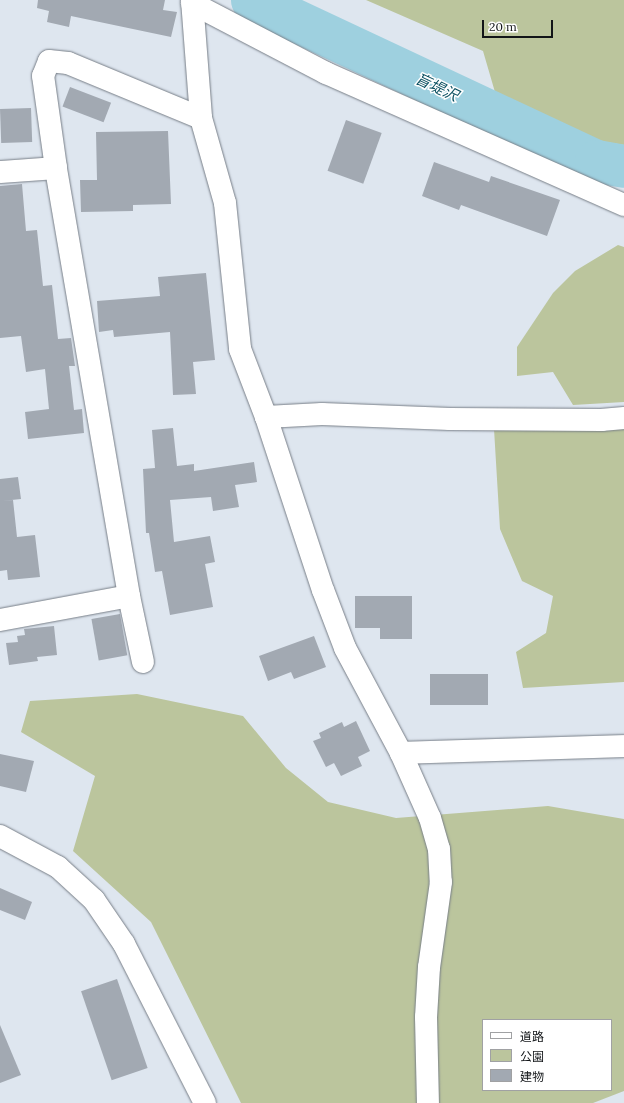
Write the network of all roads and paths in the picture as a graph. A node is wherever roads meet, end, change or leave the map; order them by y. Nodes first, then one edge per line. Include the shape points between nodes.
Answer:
1 (192, 2) edge
2 (200, 118) junction
3 (56, 168) junction
4 (0, 172) edge
5 (624, 205) edge
6 (266, 417) junction
7 (624, 418) edge
8 (129, 596) junction
9 (0, 620) edge
10 (143, 662) dead end
11 (624, 746) edge
12 (401, 753) junction
13 (0, 836) edge
14 (205, 1103) edge
15 (428, 1103) edge

1 - 2 street
1 - 5 street via 326,73
2 - 3 street via 68,63 48,61 43,76
2 - 6 street via 225,204 240,349
3 - 4 street
3 - 8 street
6 - 7 street via 322,414 458,419
6 - 12 street via 323,590 345,648
8 - 9 street
8 - 10 street
11 - 12 street
12 - 15 street via 430,818 439,849 441,882 429,967 426,1017
13 - 14 street via 58,867 94,900 124,944

